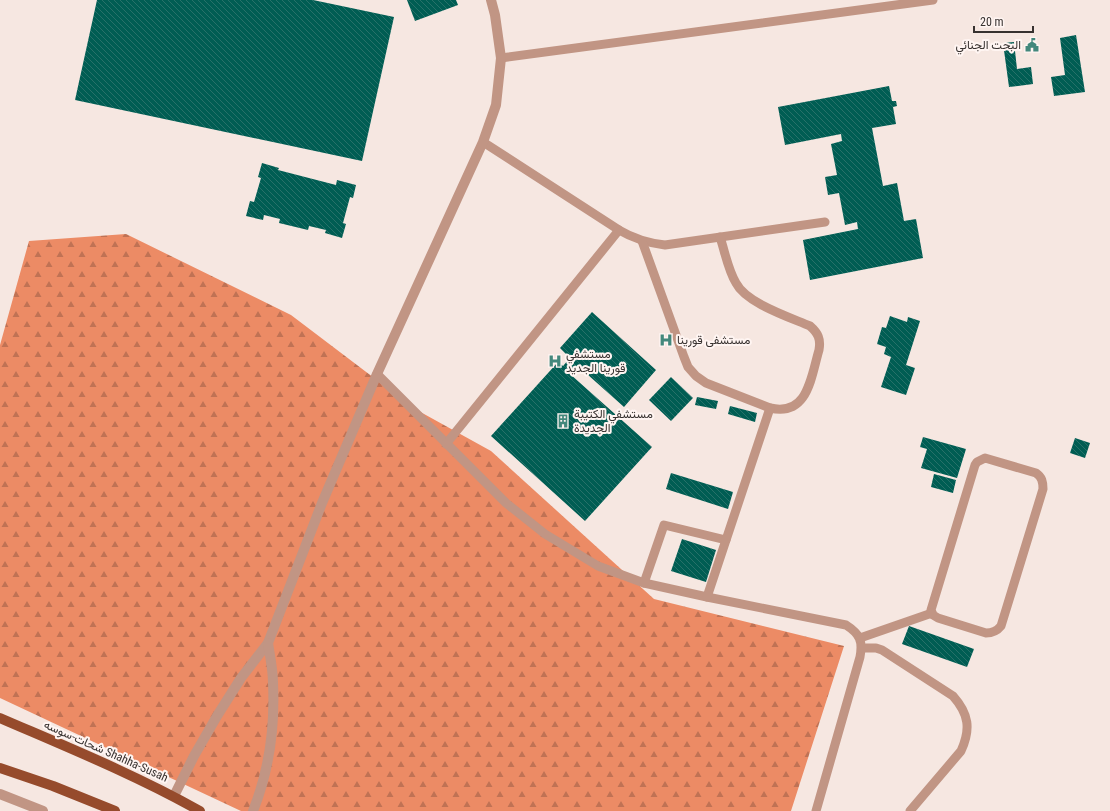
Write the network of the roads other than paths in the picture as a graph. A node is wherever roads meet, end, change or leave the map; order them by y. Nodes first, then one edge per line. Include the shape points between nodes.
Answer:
1 (491, 0) edge
2 (933, 0) edge
3 (501, 58) junction
4 (483, 142) junction
5 (825, 222) dead end
6 (619, 230) junction
7 (720, 237) junction
8 (642, 241) junction
9 (377, 374) junction
10 (770, 408) junction
11 (446, 444) junction
12 (726, 540) junction
13 (644, 583) junction
14 (707, 597) junction
15 (932, 613) junction
16 (860, 638) junction
17 (268, 643) junction
18 (862, 648) junction
19 (0, 718) edge
20 (0, 768) edge
21 (0, 794) edge
22 (174, 796) junction
23 (42, 811) edge
24 (115, 811) edge
25 (200, 811) edge
26 (254, 811) edge
27 (816, 811) edge
28 (910, 811) edge

1 - 3 street via 496,15
2 - 3 lane
3 - 4 street via 496,105
4 - 6 lane
4 - 9 street
5 - 7 lane
6 - 8 lane
6 - 11 lane
7 - 8 lane via 665,244
7 - 10 lane via 732,276 740,290 755,301 810,326 819,336 819,350 806,394 801,401 787,409
8 - 10 lane via 688,367 706,383
9 - 11 lane
9 - 17 street via 322,503
10 - 12 lane
11 - 13 lane via 506,503 545,534 598,566
12 - 13 lane via 664,524
12 - 14 lane
13 - 14 lane
14 - 16 lane via 846,625
15 - 15 lane via 931,606 977,462 990,458 1040,475 1043,489 1003,621 998,629 986,634 938,618
15 - 16 lane
16 - 18 lane
17 - 22 street via 241,678 217,716
17 - 26 street via 273,682 273,722 268,761
18 - 27 lane
18 - 28 lane via 876,648 888,653 953,696 960,704 967,722 965,742 961,751
19 - 22 main road, شحات-سوسه Shahha-Susah
20 - 24 main road
21 - 23 street
22 - 25 main road, شحات-سوسه Shahha-Susah

